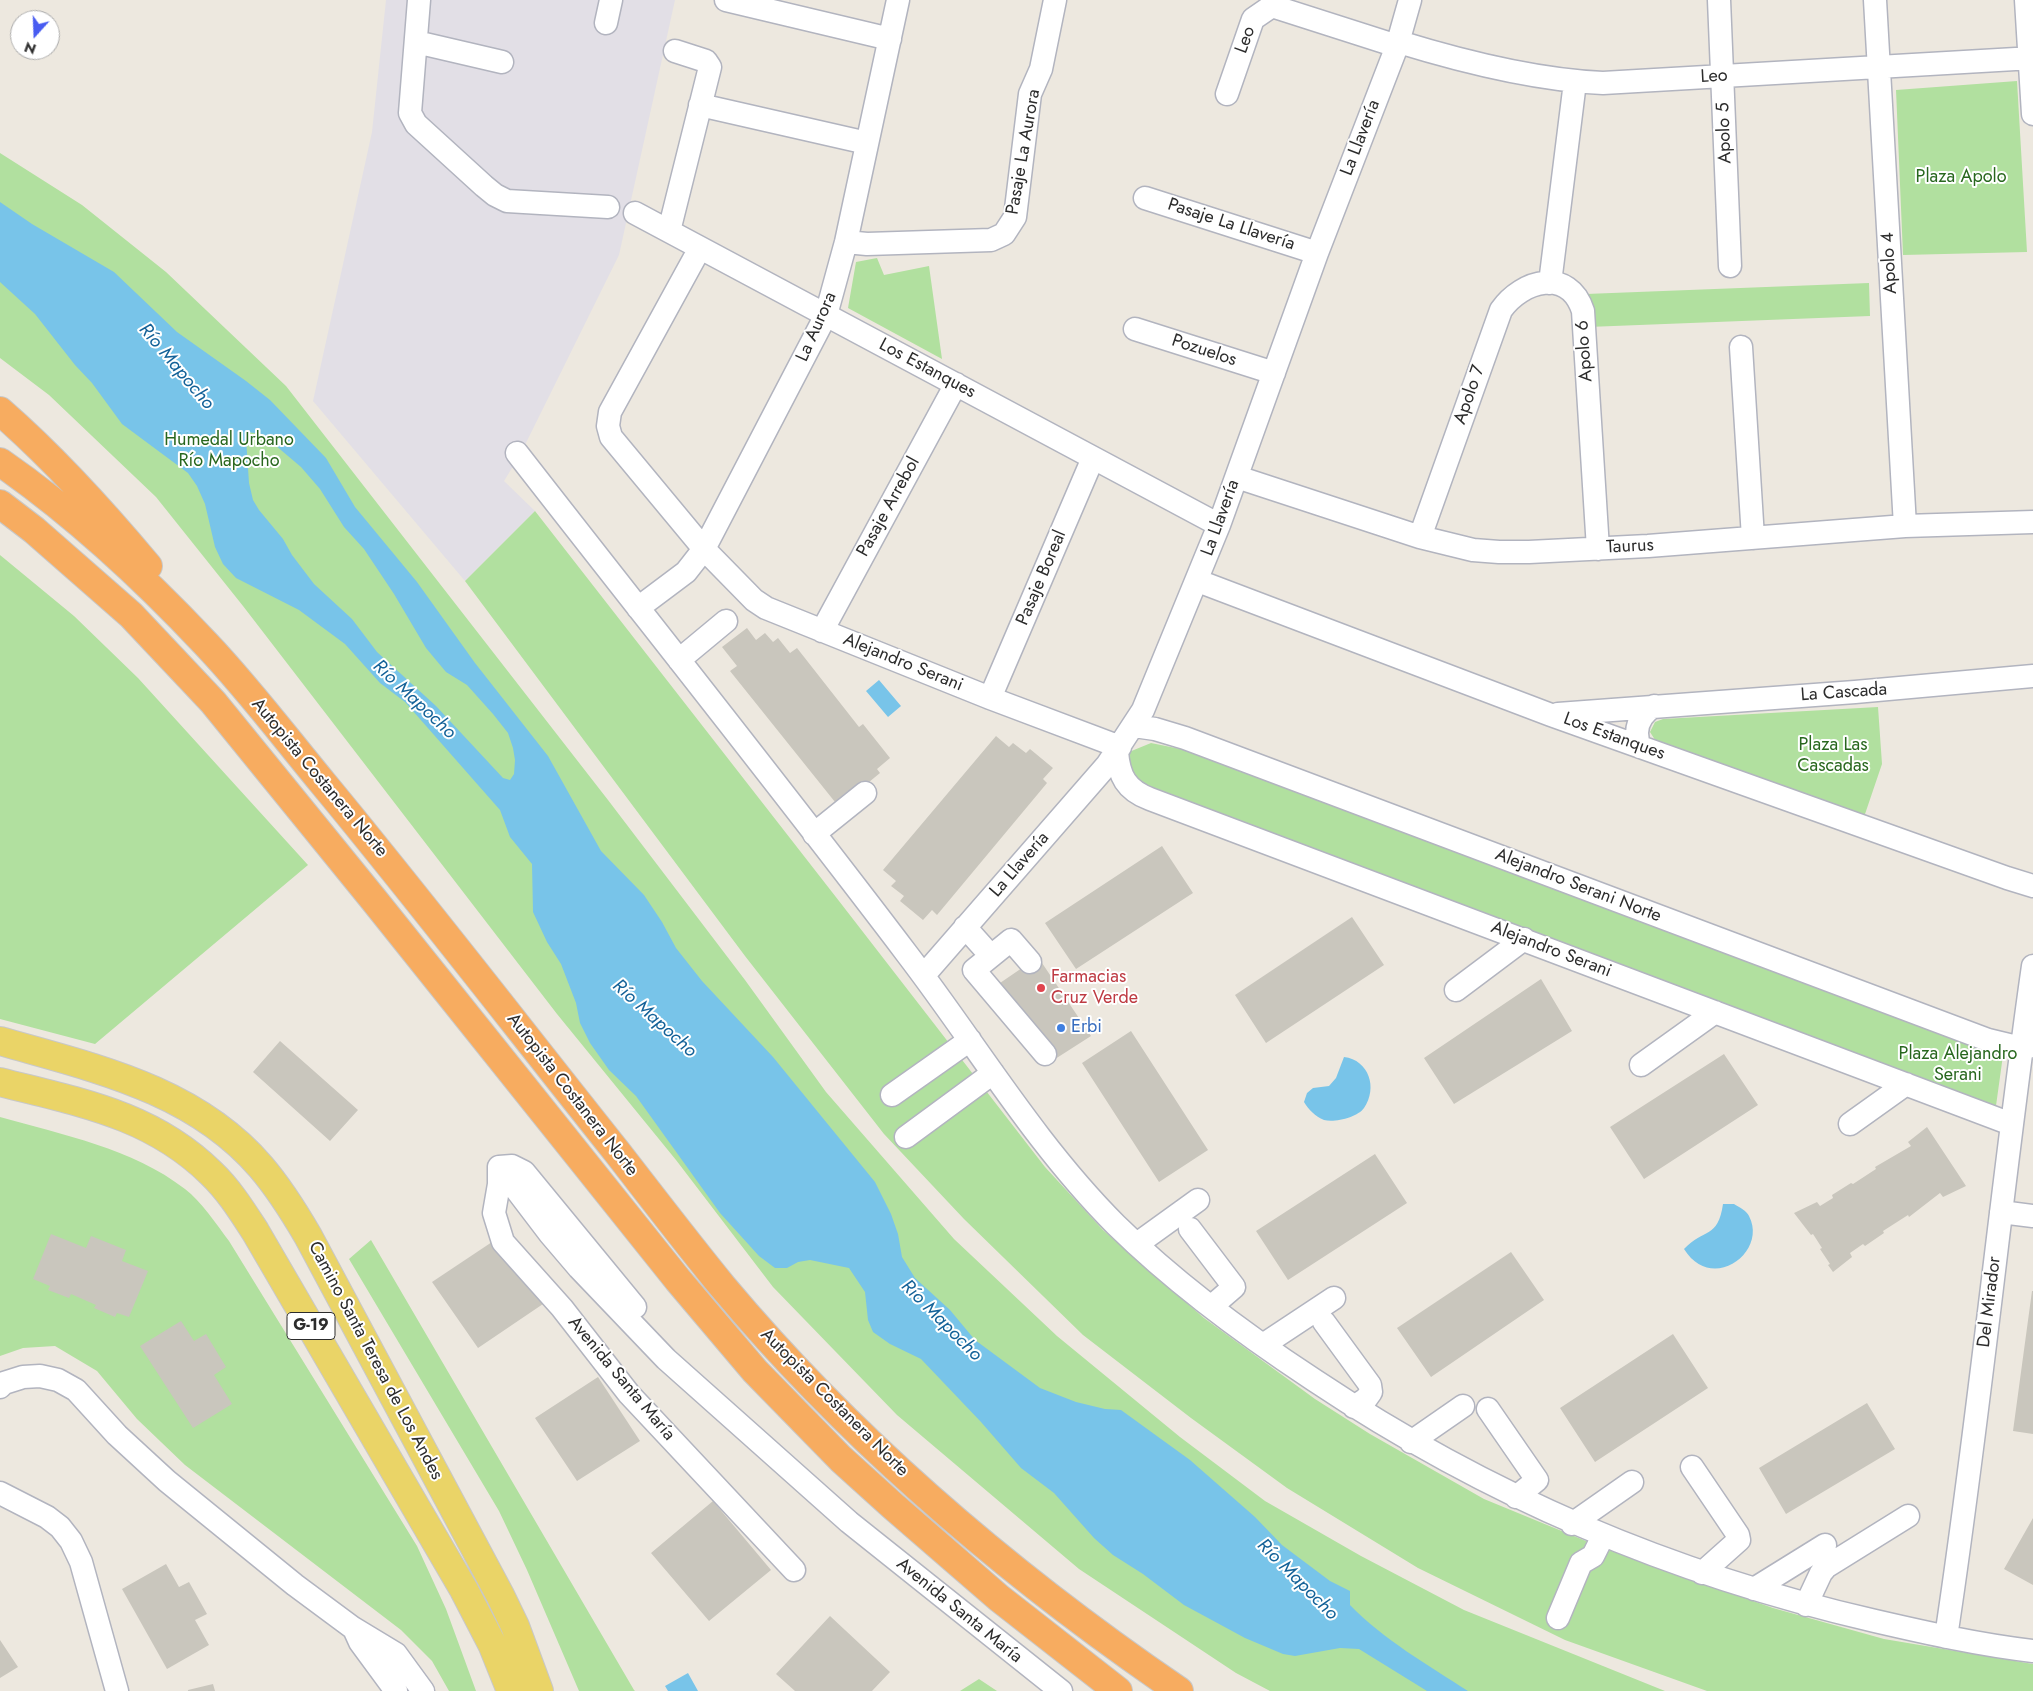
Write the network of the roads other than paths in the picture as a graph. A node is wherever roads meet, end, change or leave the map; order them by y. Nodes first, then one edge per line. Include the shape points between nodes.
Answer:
1 (419, 0) edge
2 (611, 0) edge
3 (726, 0) edge
4 (898, 0) edge
5 (1055, 0) edge
6 (1410, 0) edge
7 (1719, 0) edge
8 (1876, 0) edge
9 (2026, 0) edge
10 (606, 23) dead end
11 (890, 39) junction
12 (416, 42) junction
13 (1398, 44) junction
14 (675, 51) dead end
15 (2031, 58) edge
16 (502, 62) dead end
17 (1879, 67) junction
18 (1723, 77) junction
19 (1575, 82) junction
20 (1227, 94) dead end
21 (700, 105) junction
22 (2033, 114) edge
23 (867, 143) junction
24 (1144, 198) dead end
25 (608, 207) dead end
26 (635, 213) dead end
27 (669, 232) junction
28 (846, 242) junction
29 (700, 248) junction
30 (1317, 253) junction
31 (1730, 266) dead end
32 (1550, 283) junction
33 (826, 315) junction
34 (1135, 329) dead end
35 (1741, 347) dead end
36 (1274, 373) junction
37 (956, 384) junction
38 (0, 411) edge
39 (517, 453) dead end
40 (1093, 458) junction
41 (3, 463) edge
42 (1237, 477) junction
43 (0, 504) edge
44 (2033, 522) edge
45 (1219, 525) junction
46 (1905, 526) junction
47 (1420, 537) junction
48 (1752, 538) junction
49 (704, 549) junction
50 (1598, 549) junction
51 (1198, 581) junction
52 (638, 608) junction
53 (726, 621) dead end
54 (822, 631) junction
55 (209, 647) junction
56 (679, 660) junction
57 (2033, 676) edge
58 (990, 698) junction
59 (1654, 706) junction
60 (1551, 715) junction
61 (1134, 726) junction
62 (1640, 747) junction
63 (1118, 749) junction
64 (866, 793) dead end
65 (1137, 794) junction
66 (1080, 796) junction
67 (814, 834) junction
68 (2033, 886) edge
69 (965, 927) junction
70 (1524, 939) junction
71 (991, 956) junction
72 (1030, 962) dead end
73 (2033, 966) edge
74 (924, 976) junction
75 (1456, 990) dead end
76 (1715, 1012) junction
77 (970, 1040) junction
78 (0, 1041) edge
79 (2027, 1047) edge
80 (1045, 1054) dead end
81 (1641, 1064) dead end
82 (993, 1073) junction
83 (0, 1082) edge
84 (1906, 1084) junction
85 (892, 1095) dead end
86 (1850, 1124) dead end
87 (2011, 1124) junction
88 (906, 1138) dead end
89 (1198, 1200) dead end
90 (2000, 1212) junction
91 (2033, 1216) edge
92 (1190, 1228) dead end
93 (1137, 1244) junction
94 (1334, 1298) dead end
95 (1212, 1306) junction
96 (1324, 1322) dead end
97 (1263, 1346) junction
98 (0, 1387) edge
99 (1463, 1406) dead end
100 (1354, 1407) junction
101 (1488, 1409) dead end
102 (1410, 1442) junction
103 (1692, 1467) dead end
104 (1632, 1482) dead end
105 (0, 1493) edge
106 (1516, 1497) junction
107 (1908, 1516) dead end
108 (1572, 1524) junction
109 (1602, 1536) junction
110 (1825, 1545) dead end
111 (794, 1570) dead end
112 (1702, 1573) junction
113 (1754, 1589) junction
114 (1806, 1605) junction
115 (1558, 1618) dead end
116 (353, 1628) junction
117 (1946, 1637) junction
118 (2033, 1651) edge
119 (117, 1691) edge
120 (396, 1691) edge
121 (422, 1691) edge
122 (510, 1691) edge
123 (540, 1691) edge
124 (1061, 1691) edge
125 (1118, 1691) edge
126 (1179, 1691) edge

1 - 12 street
2 - 10 street
3 - 11 street
4 - 11 street, La Aurora
5 - 28 street, Pasaje La Aurora via 1041,69 1030,94 1015,217 1004,234 991,240
6 - 13 street, La Llavería
7 - 18 street, Apolo 5
8 - 17 street, Apolo 4
9 - 15 street
11 - 23 street, La Aurora
12 - 16 street
12 - 25 street via 412,119 484,186 506,201 516,203
13 - 19 street, Leo via 1520,73
13 - 20 street, Leo via 1272,6 1254,19
13 - 30 street, La Llavería
14 - 21 street via 709,63
15 - 17 street, Leo
15 - 22 street
17 - 18 street, Leo
17 - 46 street, Apolo 4
18 - 19 street, Leo
18 - 31 street, Apolo 5
19 - 32 street
21 - 23 street
21 - 27 street
23 - 28 street, La Aurora
24 - 30 street, Pasaje La Llavería
26 - 27 street, Los Estanques
27 - 29 street, Los Estanques
28 - 33 street, La Aurora
29 - 33 street, Los Estanques
29 - 49 street, Alejandro Serani via 610,412 608,426 611,437
30 - 36 street, La Llavería
32 - 47 street, Apolo 7 via 1526,287 1500,310
32 - 50 street, Apolo 6 via 1574,293 1582,311
33 - 37 street, Los Estanques
33 - 49 street, La Aurora
34 - 36 street, Pozuelos
35 - 48 street
36 - 42 street, La Llavería
37 - 40 street, Los Estanques
37 - 54 street, Pasaje Arrebol
38 - 55 highway via 56,462 98,507 153,572
39 - 52 street
40 - 45 street, Los Estanques
40 - 58 street, Pasaje Boreal
41 - 55 highway, Autopista Costanera Norte via 110,550
42 - 45 street, La Llavería
42 - 47 street, Taurus
43 - 125 highway, Autopista Costanera Norte via 131,615 213,702 678,1280 798,1416 946,1553
44 - 46 street, Taurus
45 - 51 street, La Llavería
46 - 48 street, Taurus
47 - 50 street, Taurus via 1473,550 1499,552
48 - 50 street, Taurus
49 - 52 street, La Aurora via 686,572
49 - 54 street, Alejandro Serani via 754,600
51 - 60 street, Los Estanques
51 - 61 street, La Llavería via 1155,685
52 - 56 street
53 - 56 street
54 - 58 street, Alejandro Serani
55 - 126 highway, Autopista Costanera Norte via 388,861 720,1284 768,1339 868,1439 987,1546 1048,1596
56 - 67 street
57 - 59 street, La Cascada
58 - 63 street, Alejandro Serani
59 - 60 street, La Cascada
59 - 62 street via 1640,720 1637,734
60 - 62 street, Los Estanques
61 - 63 street, La Llavería
61 - 79 street, Alejandro Serani Norte via 1184,738 1988,1040
62 - 68 street, Los Estanques
63 - 65 street, Alejandro Serani via 1121,775
63 - 66 street, La Llavería
64 - 67 street
65 - 66 street via 1108,788
65 - 70 street, Alejandro Serani
66 - 69 street, La Llavería
67 - 74 street
69 - 71 street
69 - 74 street, La Llavería
70 - 75 street
70 - 76 street, Alejandro Serani
71 - 72 street via 1011,940
71 - 80 street via 974,970
73 - 79 street, Del Mirador
74 - 77 street
76 - 81 street
76 - 84 street, Alejandro Serani
77 - 82 street
77 - 85 street
78 - 123 main road, Camino Santa Teresa de Los Andes / G-19 via 156,1090 183,1103 226,1133 260,1166 308,1236 496,1586
79 - 87 street, Del Mirador
82 - 88 street
82 - 93 street via 1054,1155
83 - 122 main road, Camino Santa Teresa de Los Andes / G-19 via 95,1106 152,1128 175,1142 228,1191 255,1231 464,1590 492,1644
84 - 86 street
84 - 87 street, Alejandro Serani
87 - 90 street, Del Mirador
89 - 93 street
90 - 91 street
90 - 117 street, Del Mirador
92 - 95 street via 1234,1287
93 - 95 street
94 - 97 street
95 - 97 street
96 - 100 street via 1370,1385 1371,1392 1366,1399
97 - 100 street
98 - 116 street via 4,1383 40,1376 58,1380 76,1390 143,1460 295,1585
99 - 102 street
100 - 102 street
101 - 106 street via 1537,1480
102 - 106 street
103 - 112 street via 1739,1540
104 - 108 street
105 - 119 street via 47,1518 71,1541 83,1568
106 - 108 street
107 - 114 street via 1826,1567
108 - 109 street
109 - 112 street
109 - 115 street via 1593,1556 1581,1564
110 - 113 street
111 - 124 street, Avenida Santa María via 629,1394 562,1308 503,1242 494,1213 499,1167 512,1166 524,1172 628,1300 746,1430 849,1522
112 - 113 street
113 - 114 street
114 - 117 street
116 - 120 street
116 - 121 street via 396,1654
117 - 118 street

